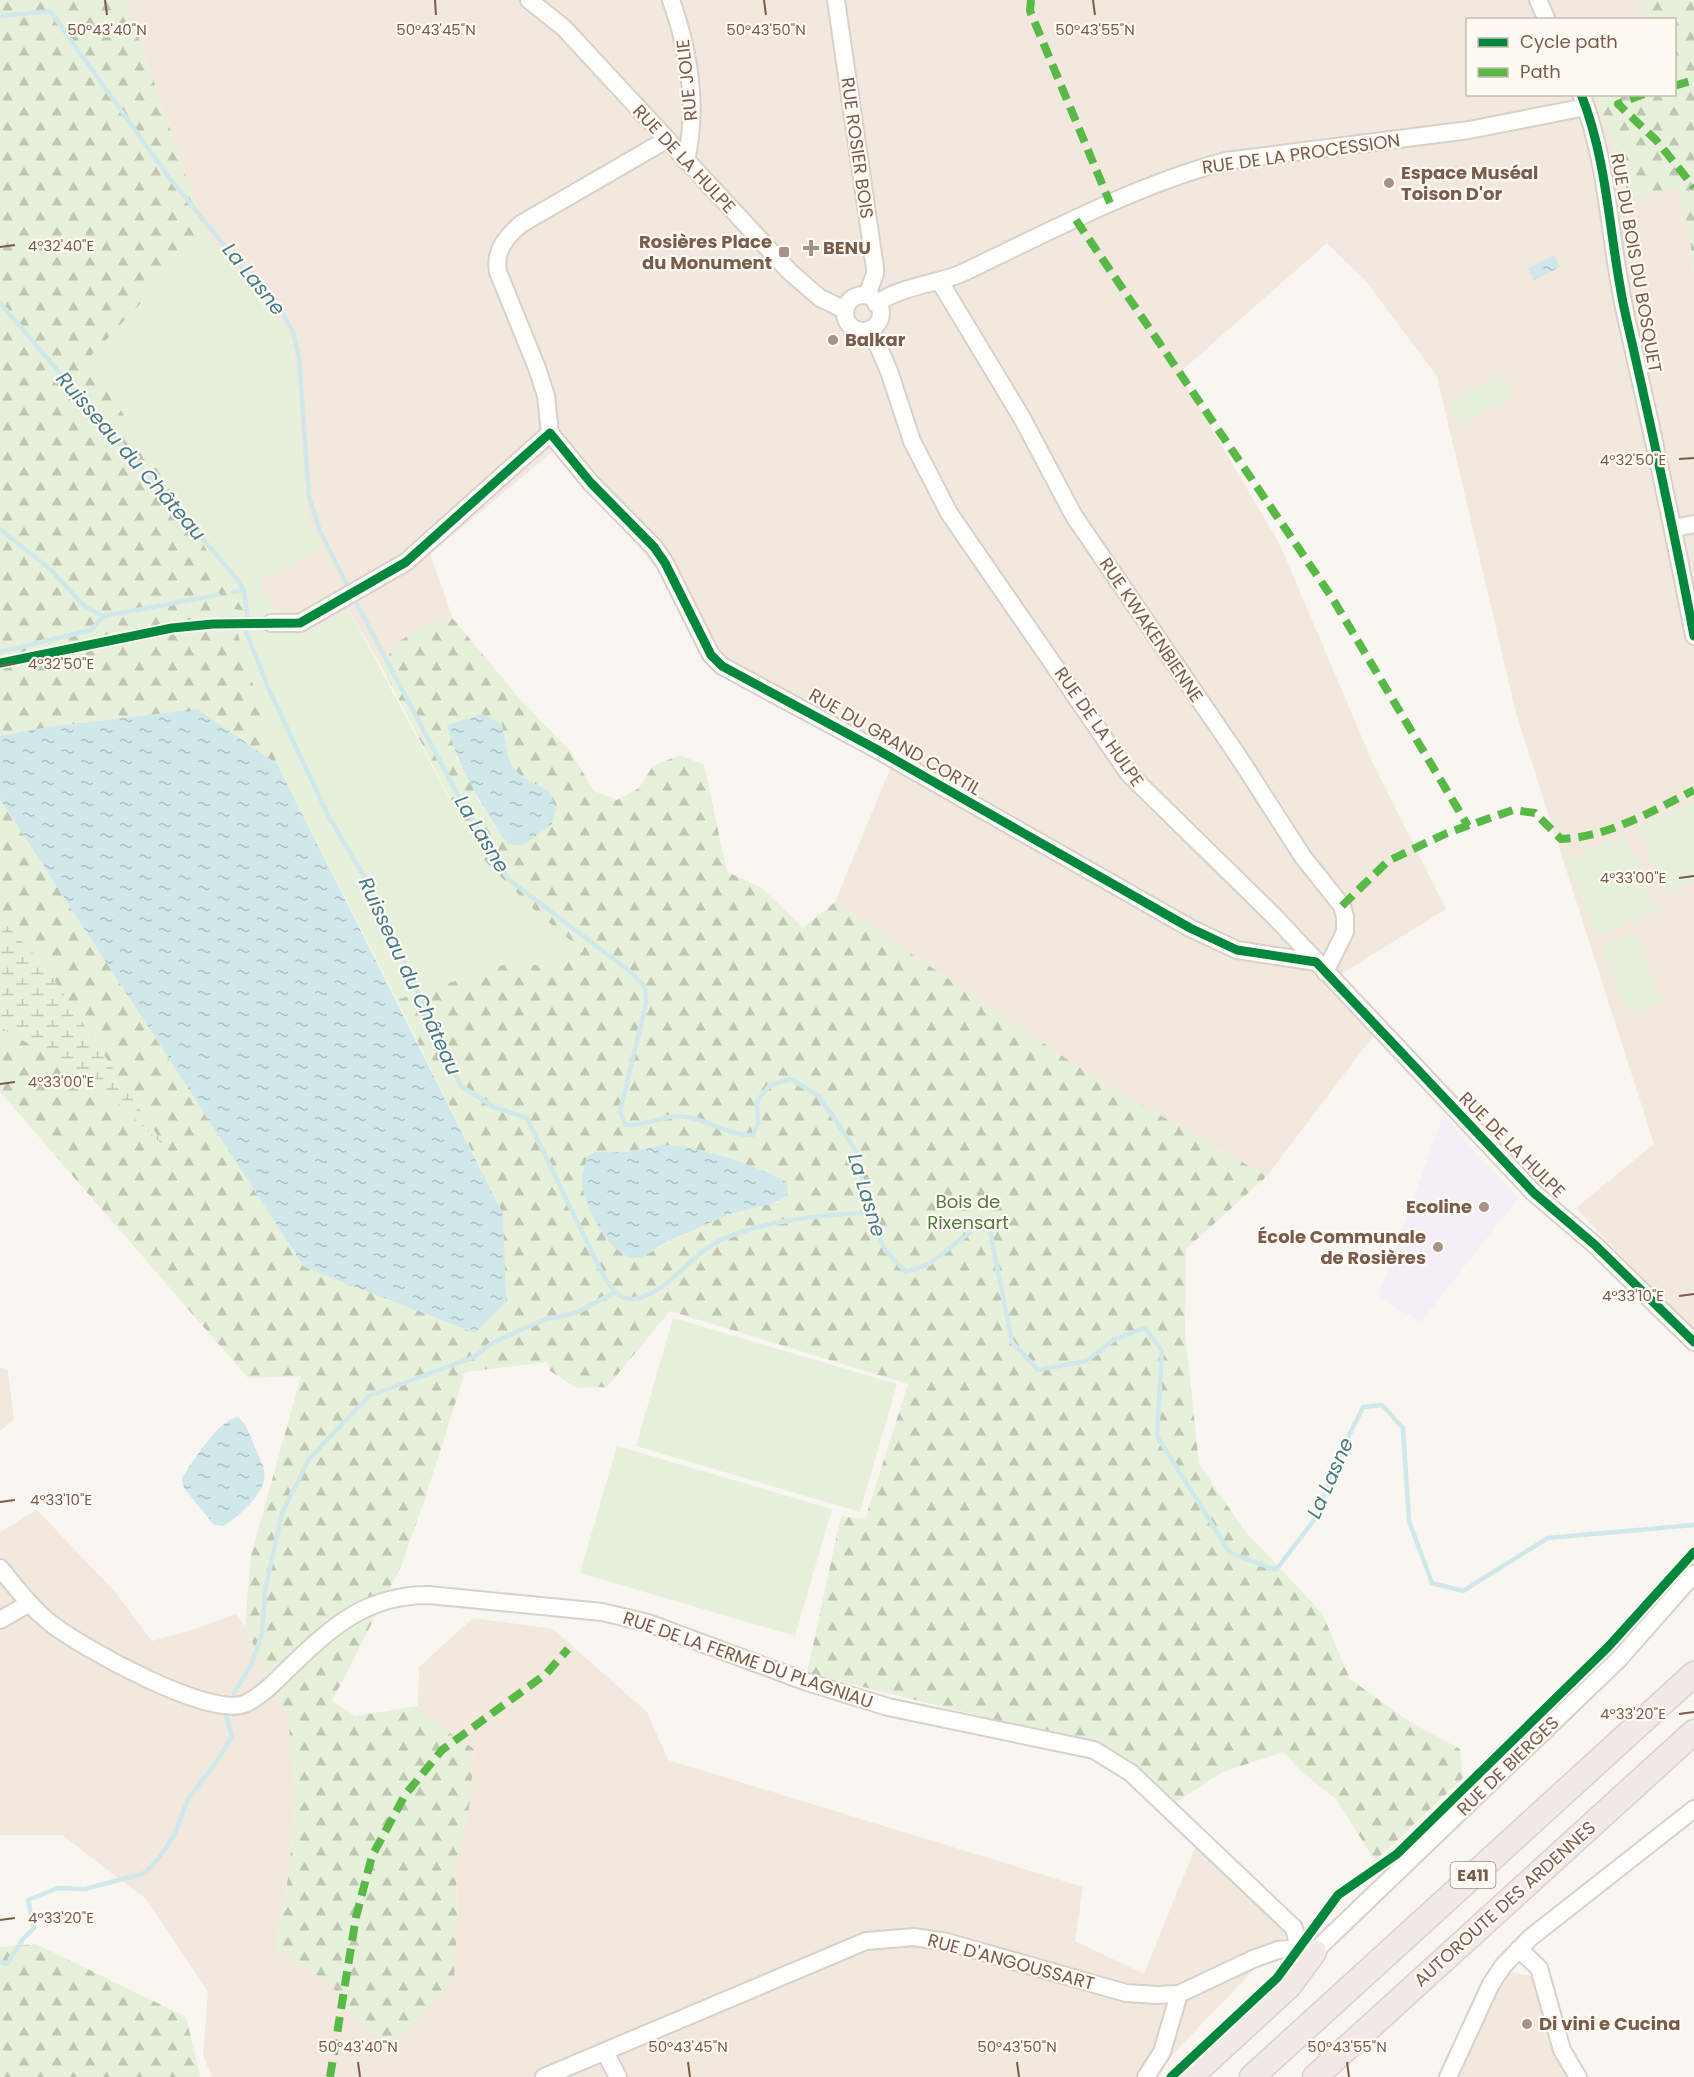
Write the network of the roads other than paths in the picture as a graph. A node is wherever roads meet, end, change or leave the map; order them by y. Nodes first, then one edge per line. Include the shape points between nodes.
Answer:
1 (529, 0) edge
2 (671, 0) edge
3 (836, 0) edge
4 (1538, 0) edge
5 (1546, 18) edge
6 (1584, 101) edge
7 (666, 140) junction
8 (686, 161) junction
9 (874, 268) junction
10 (940, 282) junction
11 (894, 291) junction
12 (872, 299) junction
13 (845, 310) junction
14 (871, 330) junction
15 (550, 433) junction
16 (1694, 524) edge
17 (1674, 528) junction
18 (271, 622) dead end
19 (1694, 636) edge
20 (1321, 967) junction
21 (1691, 1335) edge
22 (0, 1568) edge
23 (1694, 1574) edge
24 (28, 1604) junction
25 (0, 1620) edge
26 (1694, 1674) edge
27 (1694, 1732) edge
28 (1694, 1809) edge
29 (1519, 1949) junction
30 (1307, 1950) junction
31 (1179, 1994) junction
32 (605, 2052) junction
33 (544, 2077) edge
34 (618, 2077) edge
35 (1146, 2077) edge
36 (1190, 2077) edge
37 (1252, 2077) edge
38 (1316, 2077) edge
39 (1448, 2077) edge
40 (1578, 2077) edge

1 - 7 street, RUE DE LA HULPE via 564,28
2 - 8 street, RUE JOLIE via 681,27 692,106
3 - 9 street, RUE ROSIER BOIS
4 - 5 street
6 - 10 street, RUE DE LA PROCESSION via 1479,129 1226,161 1190,171 1141,189
6 - 17 street, RUE DU BOIS DU BOSQUET via 1603,169 1627,320
7 - 8 street, RUE DE LA HULPE
7 - 15 street via 521,224 500,250 498,272 537,368 546,396
8 - 13 street, RUE DE LA HULPE via 807,287
9 - 11 street
9 - 12 street, RUE ROSIER BOIS
10 - 11 street, RUE DE LA PROCESSION
10 - 20 street, RUE KWAKENBIENNE via 1022,418 1074,516 1303,857 1342,906 1345,932
11 - 12 street, RUE DE LA PROCESSION
12 - 13 street via 853,298
12 - 14 street via 880,319
13 - 14 street via 850,326 863,332
14 - 20 street, RUE DE LA HULPE via 912,441 949,513 1118,759 1152,800 1274,916
15 - 18 street via 406,562 300,623
15 - 20 street, RUE DU GRAND CORTIL via 591,483 654,547 711,655 722,666 1190,928 1237,950
16 - 17 street
17 - 19 street, RUE DU BOIS DU BOSQUET
20 - 21 street, RUE DE LA HULPE via 1526,1185
22 - 24 street, RUE DE LA FERME DU PLAGNIAU
23 - 30 street, RUE DE BIERGES via 1619,1659
24 - 25 street
24 - 30 street, RUE DE LA FERME DU PLAGNIAU via 60,1630 137,1676 212,1702 238,1706 268,1689 349,1616 375,1603 405,1595 581,1609 648,1623 807,1682 888,1707 1094,1750 1131,1773 1294,1928
26 - 37 highway, E411
27 - 38 highway, AUTOROUTE DES ARDENNES / E411
28 - 29 street
29 - 39 street via 1491,1984
29 - 40 street via 1539,1968 1562,2050
30 - 31 street, RUE D'ANGOUSSART via 1278,1950
30 - 36 highway via 1289,1986
31 - 32 street, RUE D'ANGOUSSART via 1126,1993 947,1942 894,1937 848,1947
31 - 35 street via 1162,2052
32 - 33 street, RUE D'ANGOUSSART
32 - 34 street

